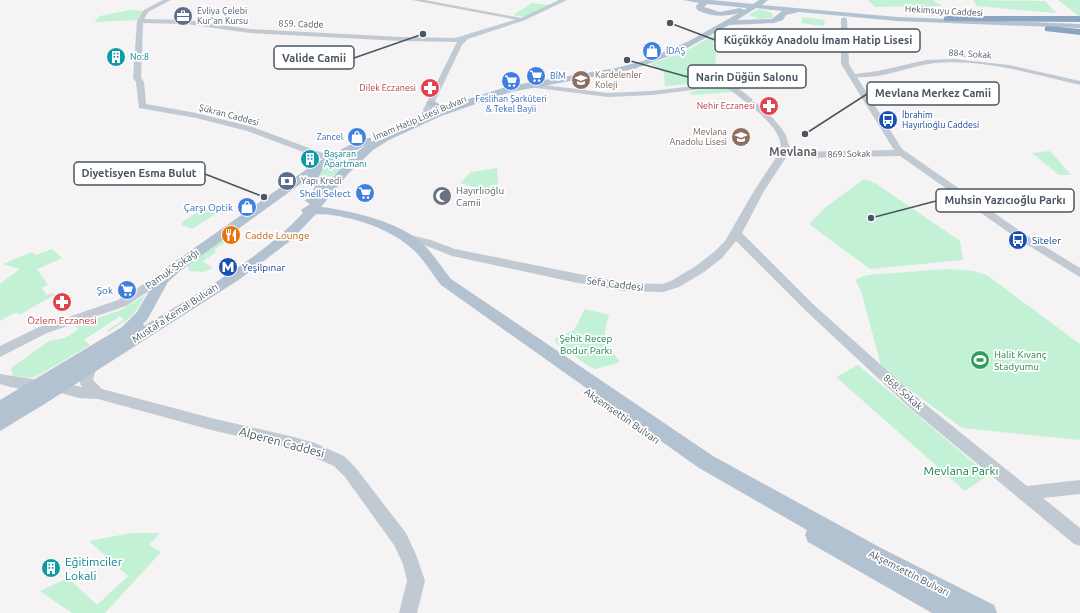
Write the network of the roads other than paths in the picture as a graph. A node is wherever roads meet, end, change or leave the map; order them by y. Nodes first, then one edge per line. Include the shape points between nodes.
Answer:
1 (168, 0) edge
2 (172, 0) edge
3 (415, 0) edge
4 (564, 0) edge
5 (677, 0) edge
6 (687, 0) edge
7 (710, 0) edge
8 (759, 2) edge
9 (736, 4) edge
10 (774, 6) junction
11 (156, 7) junction
12 (749, 10) junction
13 (819, 10) junction
14 (806, 11) junction
15 (827, 13) junction
16 (868, 16) junction
17 (947, 19) junction
18 (523, 20) junction
19 (847, 20) junction
20 (142, 21) junction
21 (962, 22) junction
22 (1080, 23) edge
23 (1058, 24) junction
24 (721, 25) junction
25 (704, 30) junction
26 (1080, 31) edge
27 (461, 40) junction
28 (637, 64) junction
29 (848, 65) junction
30 (858, 75) junction
31 (1080, 83) edge
32 (529, 85) junction
33 (436, 106) junction
34 (359, 148) junction
35 (792, 150) junction
36 (903, 151) junction
37 (330, 159) junction
38 (349, 165) junction
39 (317, 172) junction
40 (340, 175) junction
41 (324, 196) junction
42 (332, 210) junction
43 (306, 215) junction
44 (382, 230) junction
45 (736, 234) junction
46 (406, 237) junction
47 (175, 268) junction
48 (1080, 273) edge
49 (128, 330) junction
50 (0, 352) edge
51 (89, 368) junction
52 (6, 381) edge
53 (39, 385) junction
54 (59, 387) junction
55 (98, 393) junction
56 (3, 407) edge
57 (0, 423) edge
58 (1080, 487) edge
59 (1026, 493) junction
60 (1080, 538) edge
61 (408, 613) edge
62 (956, 613) edge
63 (986, 613) edge

1 - 11 street
2 - 11 street
3 - 18 street
4 - 18 main road
5 - 25 main road via 693,5 698,11 711,17 712,22
6 - 9 main road, Hekimsuyu Caddesi
7 - 9 main road, Hekimsuyu Caddesi
8 - 9 main road, Hekimsuyu Caddesi
8 - 12 main road, İmam Hatip Lisesi Bulvarı
8 - 12 main road via 774,12 775,17 766,20 752,19 746,15
8 - 14 main road, Hekimsuyu Caddesi
9 - 10 main road, Hekimsuyu Caddesi
9 - 25 main road, İmam Hatip Lisesi Bulvarı
10 - 13 main road, Hekimsuyu Caddesi
10 - 13 main road via 797,2
11 - 20 street via 146,11
12 - 24 main road, İmam Hatip Lisesi Bulvarı
13 - 17 main road, Hekimsuyu Caddesi
14 - 15 main road, Hekimsuyu Caddesi
14 - 24 main road via 785,12 774,21
15 - 16 main road, Hekimsuyu Caddesi
15 - 19 street
16 - 19 street via 852,17
16 - 21 main road, Hekimsuyu Caddesi
17 - 22 highway
17 - 23 main road, Hekimsuyu Caddesi
18 - 27 main road
19 - 29 street
20 - 27 street, 859. Cadde via 186,22 250,31
20 - 37 street, Şükran Caddesi via 141,68 137,78 140,82 142,106 184,113 251,130
21 - 23 main road, Hekimsuyu Caddesi
21 - 26 highway
22 - 23 main road, Hekimsuyu Caddesi
23 - 26 highway
24 - 28 main road, İmam Hatip Lisesi Bulvarı via 671,53
25 - 28 main road, İmam Hatip Lisesi Bulvarı
27 - 33 main road
28 - 32 main road, İmam Hatip Lisesi Bulvarı via 590,76
28 - 33 main road, İmam Hatip Lisesi Bulvarı via 527,81
29 - 30 street
29 - 36 street
30 - 31 street, 884. Sokak via 925,62 955,61 1001,65
30 - 36 street via 897,135
32 - 34 main road, İmam Hatip Lisesi Bulvarı via 459,106
32 - 35 street via 608,95 727,84 774,125
33 - 34 main road, İmam Hatip Lisesi Bulvarı via 424,116
34 - 37 main road, İmam Hatip Lisesi Bulvarı
34 - 38 main road, İmam Hatip Lisesi Bulvarı
35 - 36 street, 869. Sokak
35 - 45 street, Sefa Caddesi via 759,191
36 - 48 street via 1000,222
37 - 38 main road via 345,159
37 - 39 main road, Pamuk Sokağı
38 - 40 main road, Mustafa Kemal Bulvarı
39 - 40 main road via 326,180
39 - 43 main road, Mustafa Kemal Bulvarı via 321,187
39 - 47 main road, Pamuk Sokağı
40 - 41 main road, Mustafa Kemal Bulvarı
41 - 42 main road via 322,202
41 - 43 main road, Mustafa Kemal Bulvarı
42 - 43 main road, Akşemsettin Bulvarı
42 - 44 main road, Akşemsettin Bulvarı
43 - 44 main road, Akşemsettin Bulvarı via 313,218 327,217
43 - 49 main road, Mustafa Kemal Bulvarı via 194,292
43 - 51 main road, Mustafa Kemal Bulvarı via 254,261
44 - 46 main road, Akşemsettin Bulvarı
44 - 62 main road, Akşemsettin Bulvarı via 404,245 448,296 658,442 731,487 916,593
45 - 46 street, Sefa Caddesi via 718,255 700,269 663,288 624,287 536,271 452,252
45 - 59 street, 868. Sokak via 810,308 888,380
46 - 63 main road, Akşemsettin Bulvarı via 425,255 446,282 706,462 874,556
47 - 49 main road, Mustafa Kemal Bulvarı via 163,278 142,316
47 - 50 street, Pamuk Sokağı via 122,303 43,330
49 - 53 main road, Mustafa Kemal Bulvarı
51 - 54 main road, Mustafa Kemal Bulvarı
51 - 55 street via 86,382
52 - 53 street
52 - 56 street via 15,394
53 - 54 main road
53 - 56 main road, Mustafa Kemal Bulvarı
54 - 55 street, Alperen Caddesi
54 - 57 main road, Mustafa Kemal Bulvarı
55 - 61 street, Alperen Caddesi via 215,425 290,442 339,461 400,539 411,563 416,581
58 - 59 street
59 - 60 street, 868. Sokak

